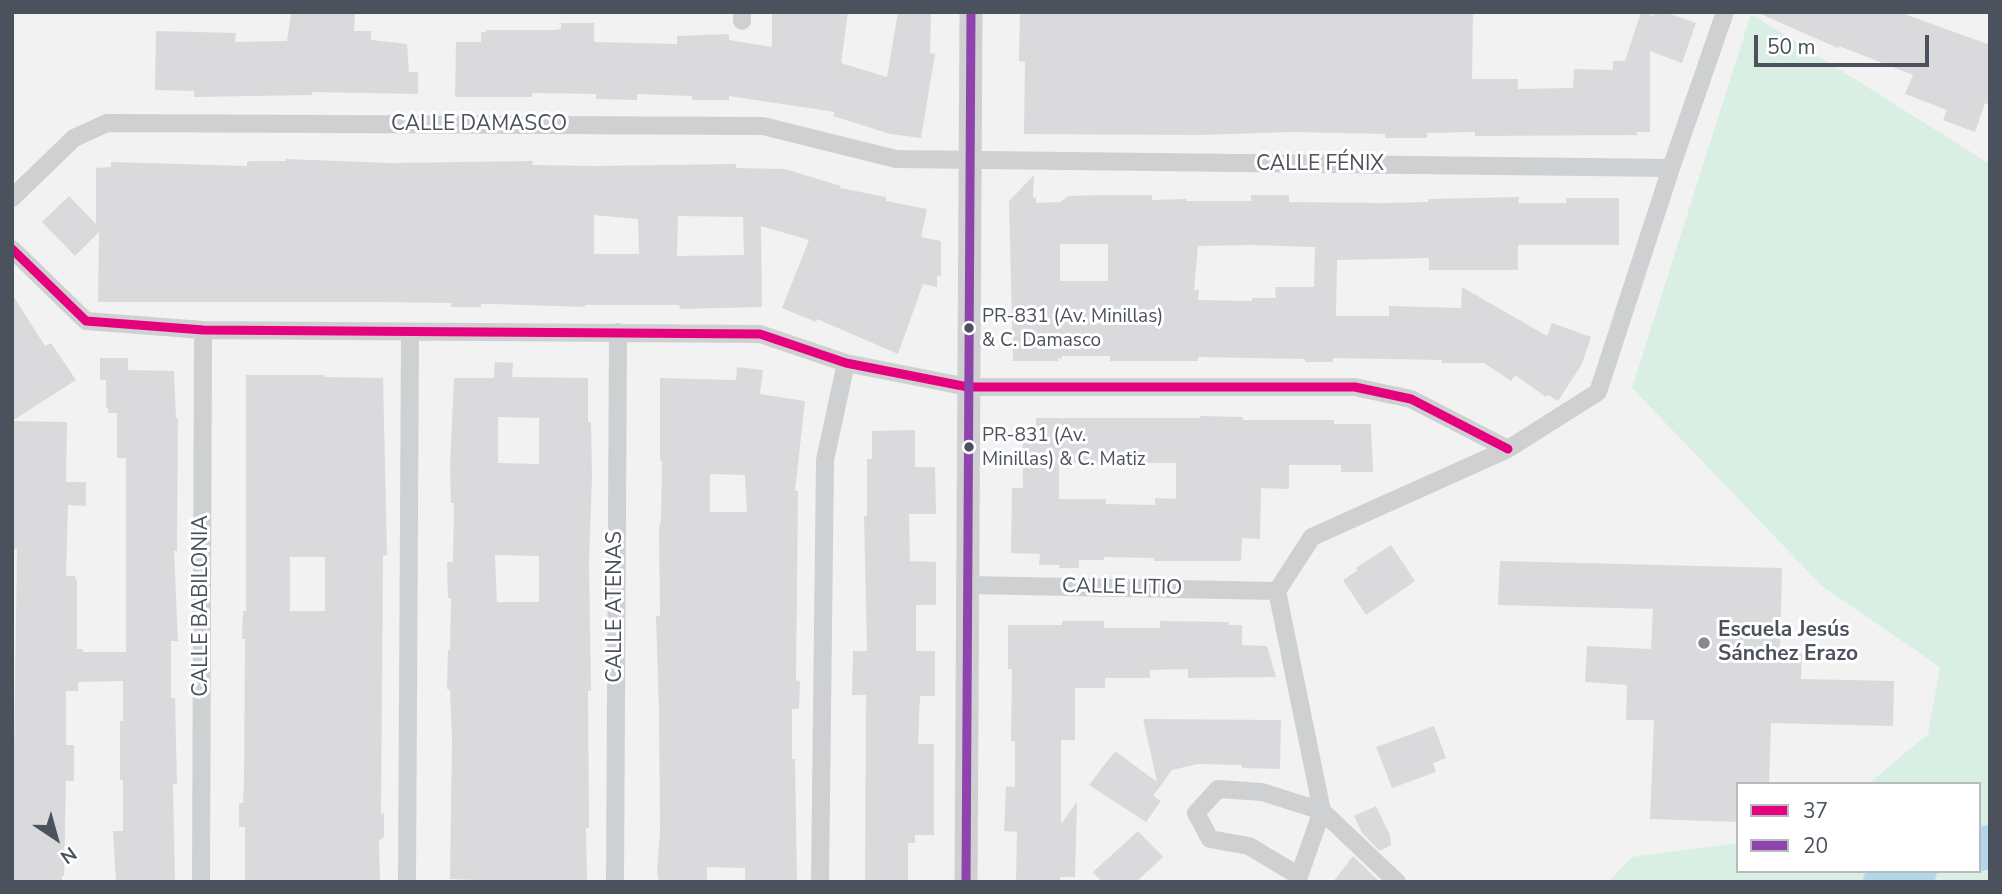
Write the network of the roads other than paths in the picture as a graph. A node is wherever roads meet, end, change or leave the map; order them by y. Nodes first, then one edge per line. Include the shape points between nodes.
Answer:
1 (971, 12) edge
2 (1725, 12) edge
3 (970, 162) junction
4 (1671, 168) junction
5 (12, 198) edge
6 (12, 249) edge
7 (203, 330) junction
8 (410, 332) junction
9 (618, 332) junction
10 (846, 363) junction
11 (968, 387) junction
12 (1508, 449) junction
13 (968, 585) junction
14 (1278, 591) junction
15 (1322, 811) junction
16 (1298, 879) edge
17 (201, 882) edge
18 (407, 882) edge
19 (615, 882) edge
20 (820, 882) edge
21 (966, 882) edge
22 (1397, 882) edge

1 - 3 street
2 - 4 street
3 - 4 street, CALLE FÉNIX
3 - 5 street, CALLE DAMASCO via 896,159 762,126 107,123 74,138
3 - 11 street
4 - 12 street via 1598,392
6 - 7 street via 86,321
7 - 8 street
7 - 17 street, CALLE BABILONIA
8 - 9 street
8 - 18 street
9 - 10 street via 760,334
9 - 19 street, CALLE ATENAS
10 - 11 street
10 - 20 street via 825,460
11 - 12 street via 1355,387 1411,400
11 - 13 street
12 - 14 street via 1312,537
13 - 14 street, CALLE LITIO
13 - 21 street
14 - 15 street
15 - 16 street
15 - 16 street via 1262,792 1219,789 1196,813 1210,839 1249,846
15 - 22 street

